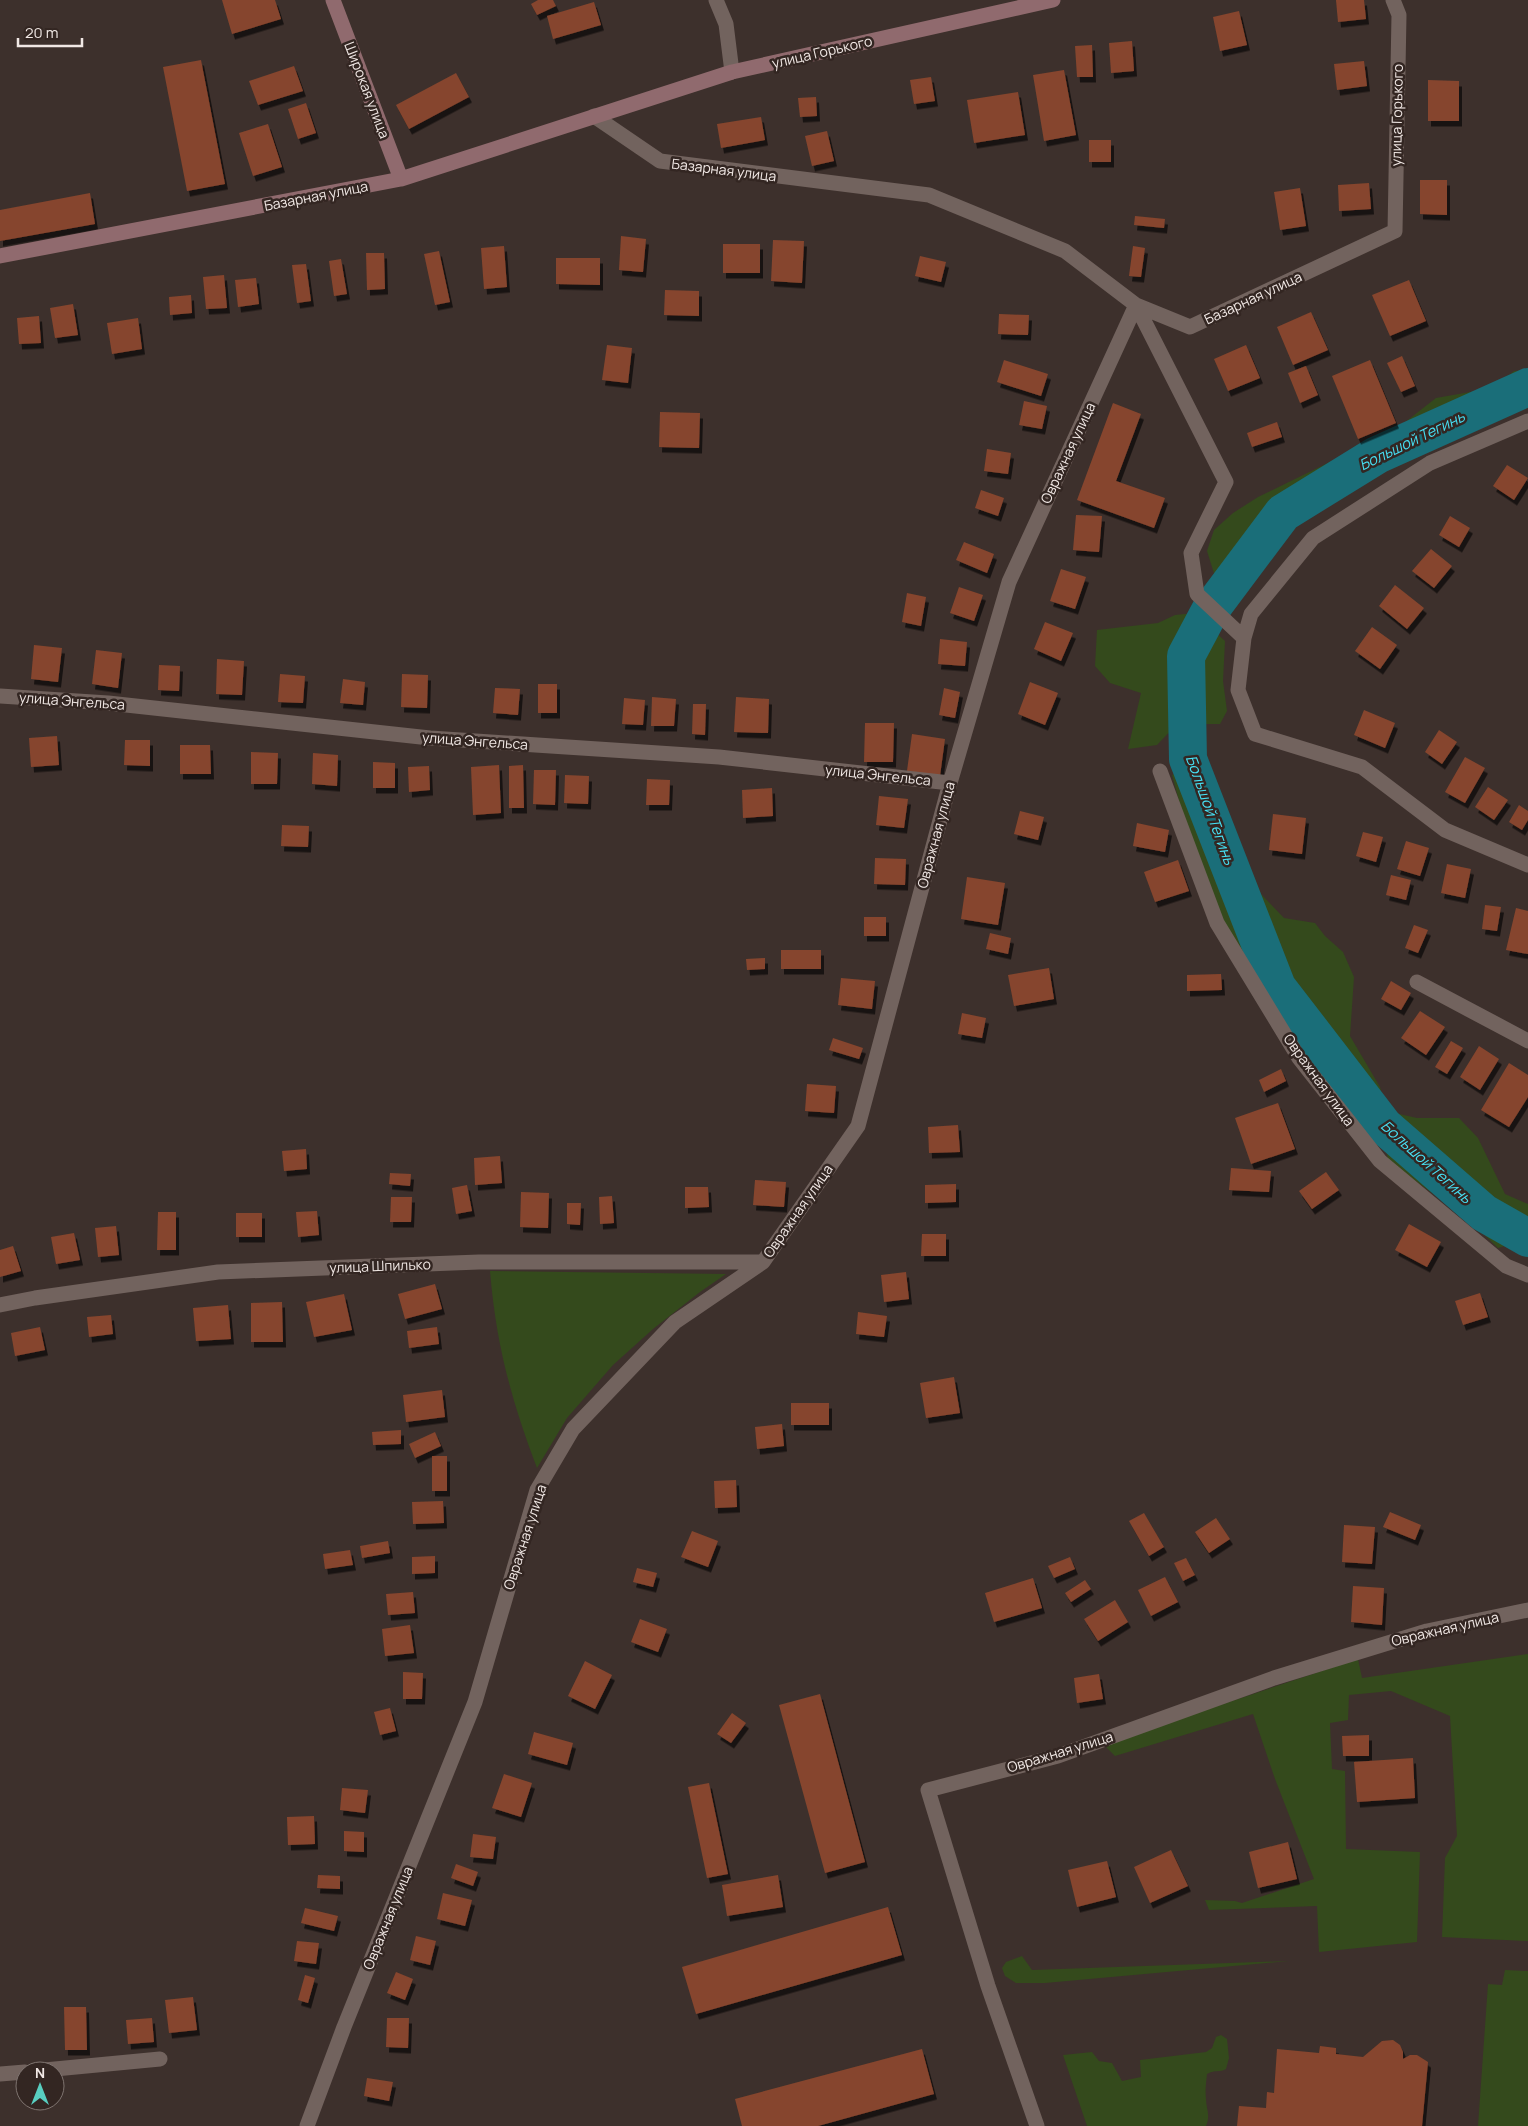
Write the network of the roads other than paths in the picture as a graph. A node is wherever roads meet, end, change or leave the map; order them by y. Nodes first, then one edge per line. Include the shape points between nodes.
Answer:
1 (334, 0) edge
2 (716, 0) edge
3 (1053, 0) edge
4 (1393, 0) edge
5 (732, 72) junction
6 (594, 116) junction
7 (401, 179) junction
8 (1395, 232) joint
9 (0, 256) edge
10 (1136, 305) junction
11 (1528, 421) edge
12 (1244, 637) junction
13 (0, 696) edge
14 (1160, 772) dead end
15 (950, 783) junction
16 (1528, 865) edge
17 (1417, 982) dead end
18 (1528, 1041) edge
19 (762, 1262) junction
20 (1528, 1274) edge
21 (0, 1305) edge
22 (1528, 1610) edge
23 (160, 2058) dead end
24 (65, 2068) edge
25 (15, 2073) edge
26 (0, 2074) edge
27 (307, 2126) edge
28 (1037, 2126) edge

1 - 7 street, Широкая улица
2 - 5 street via 726,24
3 - 5 street, улица Горького
4 - 8 street, улица Горького via 1399,15
5 - 6 street, улица Горького
6 - 7 street, Базарная улица
6 - 10 street, Базарная улица via 660,161 929,195 1065,251
7 - 9 street, Базарная улица
8 - 10 street, Базарная улица via 1190,327
10 - 12 street via 1226,482 1191,553 1197,594
10 - 15 street, Овражная улица via 1009,582
11 - 12 street via 1430,463 1313,538 1251,614
12 - 16 street via 1238,690 1255,734 1362,766 1445,830
13 - 15 street, улица Энгельса via 108,703 430,738 719,757
14 - 20 street, Овражная улица via 1217,923 1299,1058 1380,1161 1506,1266
15 - 19 street, Овражная улица via 858,1126
17 - 18 street
19 - 21 street, улица Шпилько via 479,1262 218,1272
19 - 27 street, Овражная улица via 675,1322 573,1429 538,1490 475,1702
22 - 28 street, Овражная улица via 1427,1631 1274,1678 1058,1756 928,1790 988,1986
23 - 24 street
25 - 26 street

